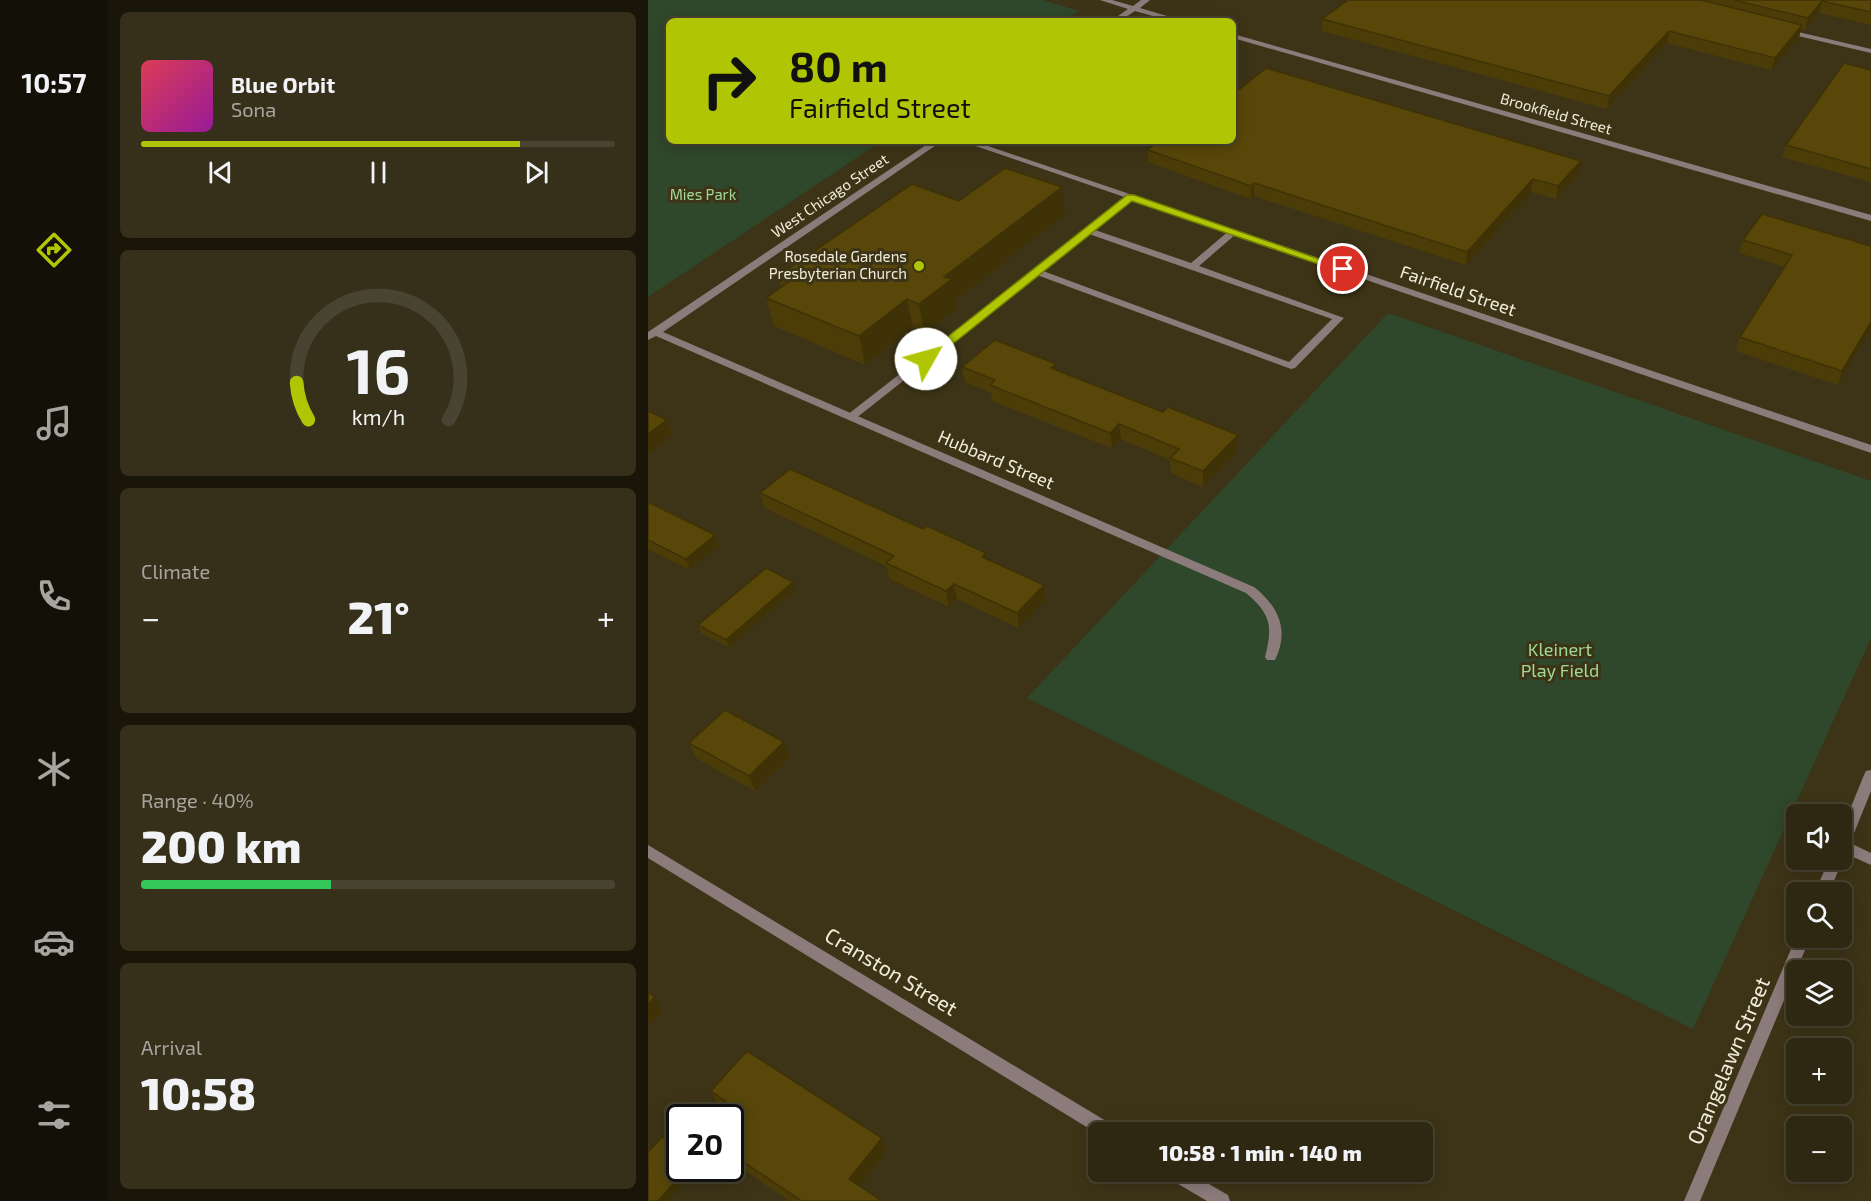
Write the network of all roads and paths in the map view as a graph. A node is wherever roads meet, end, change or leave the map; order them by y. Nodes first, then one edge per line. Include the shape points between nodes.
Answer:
1 (1104, 0) edge
2 (1146, 0) edge
3 (1134, 8) junction
4 (1119, 18) edge
5 (1169, 18) edge
6 (1779, 28) edge
7 (1236, 37) edge
8 (1871, 51) edge
9 (935, 144) edge
10 (975, 144) edge
11 (1131, 197) junction
12 (1871, 218) edge
13 (1089, 231) junction
14 (1233, 232) junction
15 (1192, 267) junction
16 (1037, 272) junction
17 (652, 335) edge
18 (851, 417) junction
19 (1871, 449) edge
20 (1270, 657) dead end
21 (1871, 775) edge
22 (1852, 822) edge
23 (648, 850) edge
24 (1852, 850) edge
25 (1871, 859) edge
26 (1799, 948) edge
27 (1094, 1122) edge
28 (1191, 1182) edge
29 (1222, 1201) edge
30 (1692, 1201) edge

1 - 3 street
2 - 3 street
3 - 4 street
3 - 5 street
6 - 8 street
7 - 12 street, Brookfield Street
9 - 17 street, West Chicago Street
10 - 11 street, Fairfield Street
11 - 13 street
11 - 14 street, Fairfield Street
13 - 15 street
13 - 16 street
14 - 15 street
14 - 19 street, Fairfield Street
15 - 16 street via 1339,318 1291,366
16 - 18 street
17 - 18 street, Hubbard Street
18 - 20 street, Hubbard Street via 1250,590 1265,602 1276,620 1277,637
21 - 22 street
23 - 27 street, Cranston Street
24 - 25 street
26 - 30 street, Orangelawn Street
28 - 29 street

